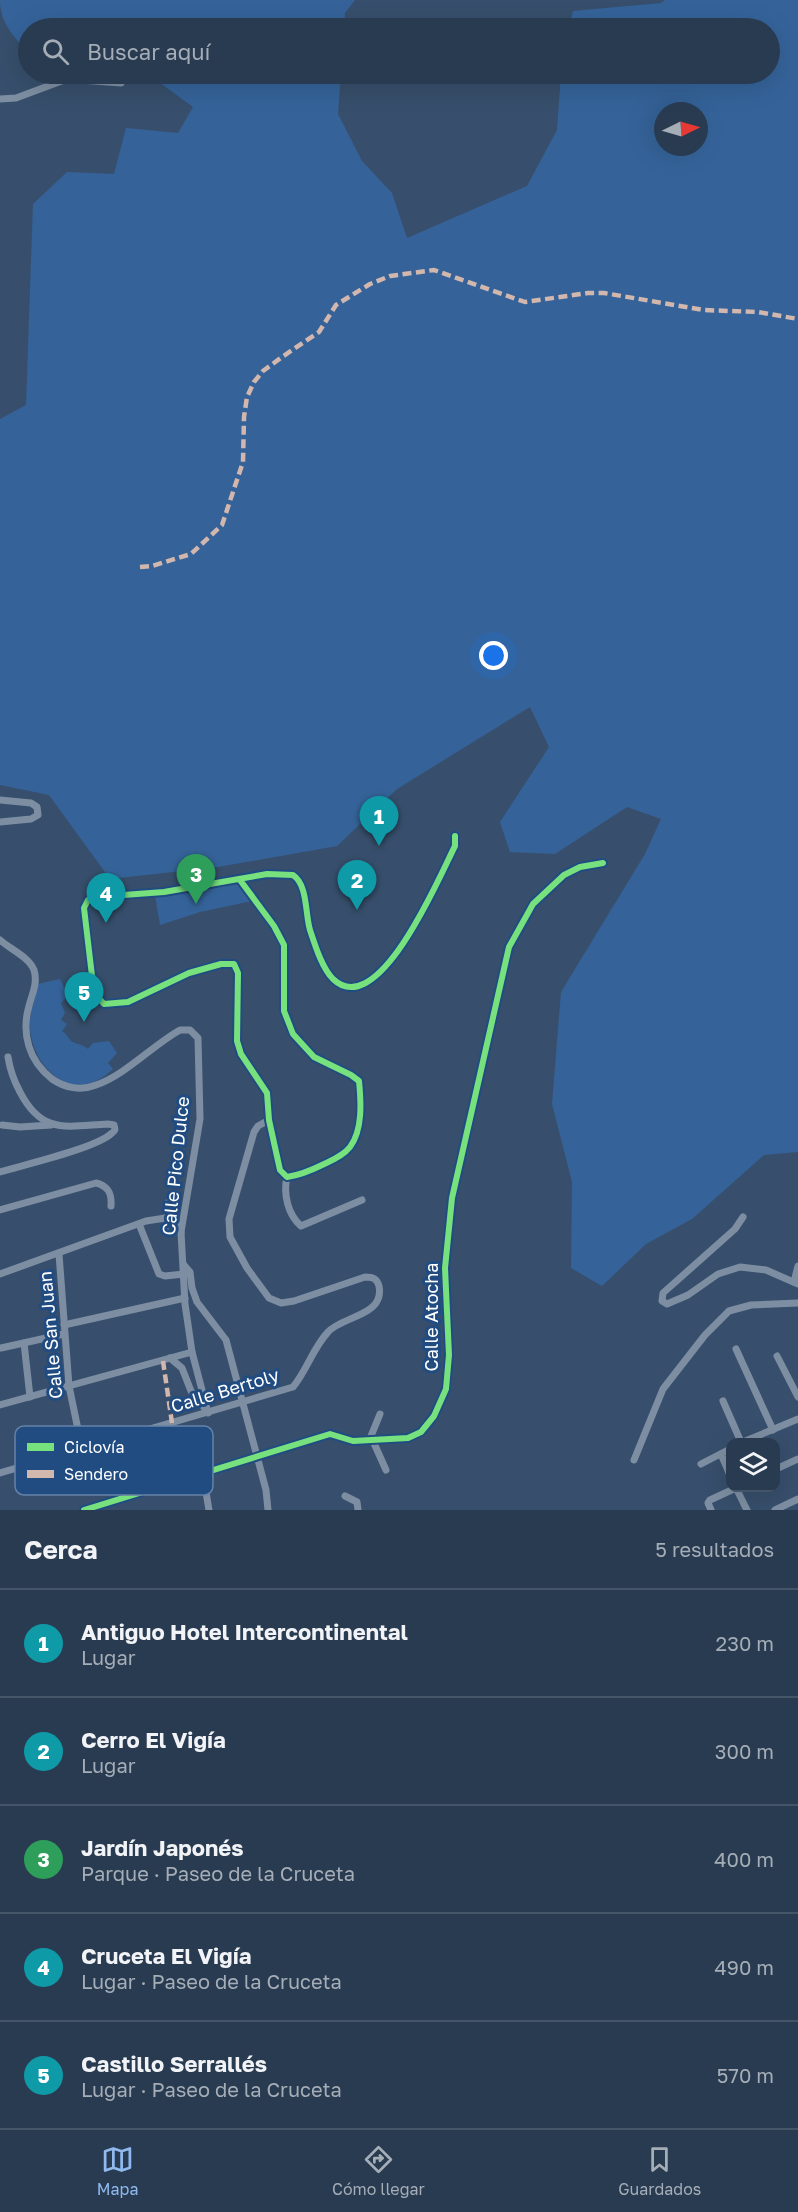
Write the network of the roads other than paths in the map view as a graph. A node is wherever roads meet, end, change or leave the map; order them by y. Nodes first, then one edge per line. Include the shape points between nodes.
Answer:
1 (54, 84) edge
2 (0, 99) edge
3 (0, 800) edge
4 (0, 822) edge
5 (455, 836) dead end
6 (603, 863) dead end
7 (240, 880) junction
8 (0, 940) edge
9 (8, 1058) dead end
10 (269, 1120) junction
11 (56, 1124) junction
12 (3, 1125) dead end
13 (0, 1172) edge
14 (287, 1178) junction
15 (362, 1200) dead end
16 (169, 1202) dead end
17 (111, 1206) dead end
18 (0, 1210) edge
19 (170, 1217) junction
20 (742, 1217) dead end
21 (139, 1224) junction
22 (165, 1229) dead end
23 (181, 1232) junction
24 (59, 1254) junction
25 (183, 1265) junction
26 (798, 1266) edge
27 (0, 1274) edge
28 (184, 1274) junction
29 (796, 1283) edge
30 (184, 1298) junction
31 (798, 1303) edge
32 (64, 1325) junction
33 (64, 1334) junction
34 (24, 1343) junction
35 (1, 1348) edge
36 (736, 1349) dead end
37 (192, 1352) junction
38 (777, 1356) dead end
39 (170, 1358) junction
40 (69, 1386) junction
41 (30, 1397) junction
42 (798, 1398) edge
43 (723, 1401) dead end
44 (242, 1403) junction
45 (0, 1405) edge
46 (208, 1413) junction
47 (380, 1414) dead end
48 (798, 1419) edge
49 (77, 1426) edge
50 (162, 1426) edge
51 (773, 1430) junction
52 (740, 1438) edge
53 (754, 1438) edge
54 (371, 1441) junction
55 (726, 1451) edge
56 (721, 1454) junction
57 (256, 1457) junction
58 (798, 1459) edge
59 (634, 1460) dead end
60 (701, 1464) dead end
61 (726, 1466) edge
62 (780, 1467) edge
63 (15, 1469) edge
64 (386, 1470) dead end
65 (213, 1471) edge
66 (0, 1473) edge
67 (727, 1492) edge
68 (738, 1492) edge
69 (134, 1495) edge
70 (206, 1495) edge
71 (345, 1496) dead end
72 (798, 1499) edge
73 (84, 1510) edge
74 (209, 1510) edge
75 (268, 1510) edge
76 (358, 1510) edge
77 (711, 1510) edge
78 (747, 1510) edge
79 (775, 1510) edge

1 - 2 street via 16,98
3 - 4 street via 31,803 38,811 31,819
5 - 7 street via 455,846 402,948 358,986 338,983 327,971 296,876 274,874
6 - 54 street, Calle Atocha via 564,875 533,904 509,947 452,1198 445,1268 449,1355 446,1389 434,1416 421,1431 408,1438
7 - 10 street via 88,900 84,908 94,993 104,1004 128,1002 189,973 234,964 238,973 237,1041 241,1054 267,1093
7 - 14 street via 284,945 284,1011 293,1034 314,1057 359,1082 357,1134 351,1146 342,1155 302,1175
8 - 23 street, Calle Pico Dulce via 28,962 34,972 34,989 26,1015 28,1045 34,1062 57,1083 72,1088 95,1086 180,1030 196,1035 200,1119
9 - 11 street via 30,1110 38,1119
10 - 14 street via 280,1170
10 - 44 street, Calle Bertoly via 254,1132 229,1219 230,1237 247,1268 269,1298 281,1303 365,1276 377,1281 378,1298 371,1309 326,1333 293,1387
11 - 12 street
11 - 13 street via 108,1124 115,1129 95,1144
14 - 15 street via 284,1189 293,1220 301,1226
16 - 19 street
17 - 18 street via 109,1190 96,1183
19 - 21 street
19 - 22 street
19 - 23 street
20 - 29 street via 735,1229 663,1293 662,1301 667,1304 688,1295 718,1274 740,1267 766,1270
21 - 24 street
21 - 28 street via 159,1274
23 - 25 street, Calle Pico Dulce
24 - 27 street
24 - 32 street, Calle San Juan
25 - 28 street, Calle Pico Dulce
25 - 44 street via 190,1272 197,1302 226,1340
26 - 29 street
28 - 30 street, Calle Pico Dulce
30 - 32 street
30 - 37 street, Calle Pico Dulce
31 - 59 street via 751,1305 729,1311 663,1389
32 - 33 street, Calle San Juan
33 - 34 street
33 - 40 street, Calle San Juan
34 - 35 street
34 - 41 street
36 - 51 street
37 - 39 street
37 - 46 street, Calle Pico Dulce
38 - 42 street
39 - 40 street
39 - 46 street via 182,1368 191,1391
40 - 41 street
40 - 49 street, Calle San Juan
41 - 45 street
43 - 52 street
44 - 46 street, Calle Bertoly
44 - 57 street
46 - 50 street, Calle Bertoly
47 - 54 street
48 - 51 street
51 - 53 street
54 - 57 street, Calle Atocha via 330,1434
54 - 64 street
55 - 56 street
56 - 60 street
56 - 61 street
57 - 65 street, Calle Atocha
57 - 75 street
58 - 62 street
63 - 66 street, Calle Bertoly
67 - 77 street via 710,1500
68 - 78 street
69 - 73 street, Calle Atocha
70 - 74 street
71 - 76 street via 357,1502
72 - 79 street

